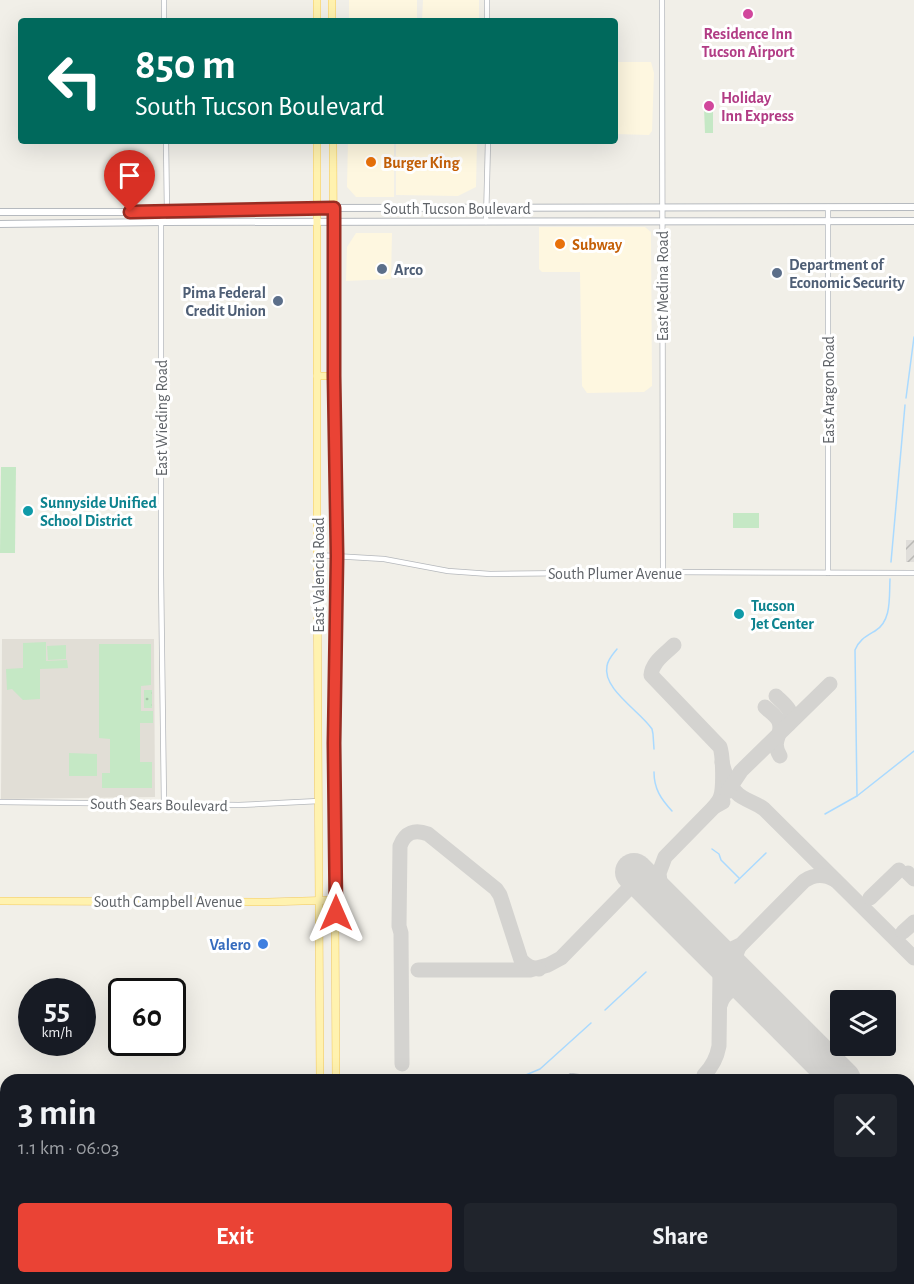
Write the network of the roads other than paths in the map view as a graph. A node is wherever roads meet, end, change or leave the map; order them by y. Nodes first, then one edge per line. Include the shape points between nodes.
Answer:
1 (164, 0) edge
2 (317, 0) edge
3 (332, 0) edge
4 (487, 0) edge
5 (662, 0) edge
6 (164, 18) edge
7 (317, 18) edge
8 (332, 18) edge
9 (487, 18) edge
10 (166, 144) edge
11 (317, 144) edge
12 (333, 144) edge
13 (488, 144) edge
14 (486, 207) junction
15 (662, 207) junction
16 (828, 207) junction
17 (914, 207) edge
18 (318, 208) junction
19 (334, 208) junction
20 (0, 212) edge
21 (166, 212) junction
22 (828, 221) junction
23 (914, 221) edge
24 (161, 222) junction
25 (334, 222) junction
26 (486, 222) junction
27 (662, 222) junction
28 (317, 223) junction
29 (0, 224) edge
30 (317, 376) junction
31 (334, 376) junction
32 (317, 555) junction
33 (337, 556) junction
34 (663, 572) junction
35 (828, 573) junction
36 (914, 573) edge
37 (319, 801) junction
38 (0, 802) edge
39 (164, 804) junction
40 (336, 900) junction
41 (0, 901) edge
42 (318, 901) junction
43 (320, 1067) junction
44 (336, 1067) junction
45 (320, 1074) edge
46 (336, 1074) edge

1 - 6 street
2 - 7 main road
3 - 8 main road
4 - 9 street
5 - 15 street, East Medina Road
10 - 21 street, East Wieding Road
11 - 18 main road, East Valencia Road
12 - 19 main road, East Valencia Road
13 - 14 street
14 - 15 main road, South Tucson Boulevard
14 - 19 main road, South Tucson Boulevard
14 - 26 street
15 - 16 main road, South Tucson Boulevard
15 - 27 street, East Medina Road
16 - 17 main road, South Tucson Boulevard
16 - 22 street, East Aragon Road
18 - 19 main road, South Tucson Boulevard
18 - 21 main road, South Tucson Boulevard
18 - 28 main road, East Valencia Road
19 - 25 main road, East Valencia Road
20 - 21 main road, South Tucson Boulevard
21 - 24 street, East Wieding Road
22 - 23 main road, South Tucson Boulevard
22 - 27 main road, South Tucson Boulevard
22 - 35 street, East Aragon Road
24 - 28 main road, South Tucson Boulevard
24 - 29 main road, South Tucson Boulevard
24 - 39 street, East Wieding Road
25 - 26 main road, South Tucson Boulevard
25 - 28 main road, South Tucson Boulevard
25 - 31 main road, East Valencia Road
26 - 27 main road, South Tucson Boulevard
27 - 34 street, East Medina Road
28 - 30 main road, East Valencia Road
30 - 31 main road
30 - 32 main road, East Valencia Road
31 - 33 main road, East Valencia Road
32 - 33 street, South Plumer Avenue
32 - 37 main road, East Valencia Road
33 - 34 street, South Plumer Avenue via 490,574
33 - 40 main road, East Valencia Road
34 - 35 street, South Plumer Avenue
35 - 36 street, South Plumer Avenue
37 - 39 street, South Sears Boulevard
37 - 42 main road, East Valencia Road
38 - 39 street, South Sears Boulevard
40 - 42 main road, South Campbell Avenue
40 - 44 main road, East Valencia Road
41 - 42 main road, South Campbell Avenue
42 - 43 main road, East Valencia Road
43 - 44 main road
43 - 45 main road, East Valencia Road
44 - 46 main road, East Valencia Road

